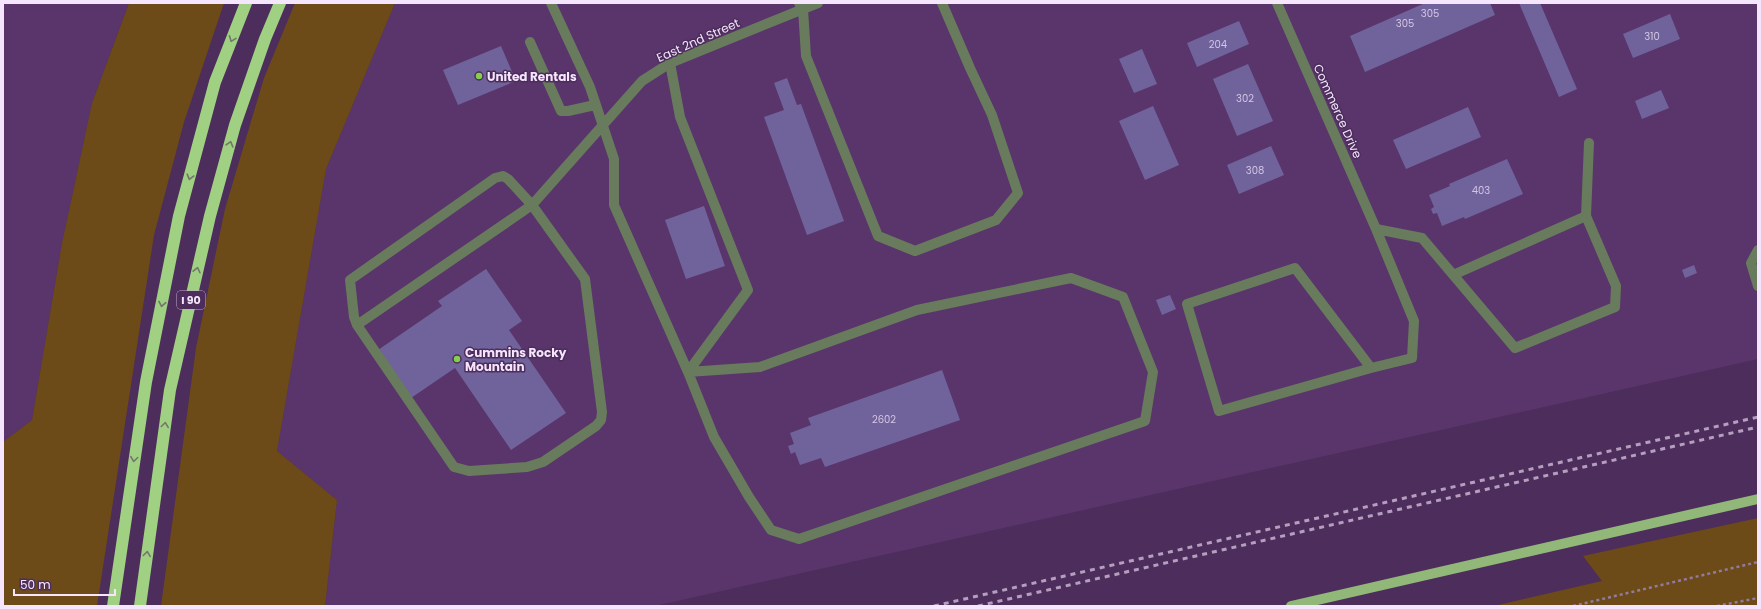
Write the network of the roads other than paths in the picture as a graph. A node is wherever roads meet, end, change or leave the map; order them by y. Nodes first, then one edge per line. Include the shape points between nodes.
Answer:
1 (246, 3) edge
2 (280, 3) edge
3 (551, 3) edge
4 (818, 3) edge
5 (942, 3) edge
6 (1277, 3) edge
7 (801, 6) edge
8 (530, 42) dead end
9 (670, 64) junction
10 (595, 105) junction
11 (603, 123) junction
12 (1589, 143) dead end
13 (532, 205) junction
14 (1586, 216) junction
15 (1376, 228) junction
16 (1758, 250) edge
17 (1452, 275) junction
18 (1758, 286) edge
19 (357, 324) junction
20 (1371, 368) junction
21 (688, 372) junction
22 (1758, 499) edge
23 (113, 606) edge
24 (140, 606) edge
25 (1291, 606) edge

1 -> 23 highway, I 90 via 216,82 179,216 146,382
24 -> 2 highway, I 90 via 170,390 208,224 235,125
3 - 10 street via 590,87
4 - 7 street, East 2nd Street
5 - 7 street via 992,116 1018,193 996,220 916,251 878,236 806,56
6 - 15 street, Commerce Drive
7 - 9 street, East 2nd Street
8 - 10 street via 561,112
9 - 11 street, East 2nd Street via 642,81
9 - 21 street via 680,116 748,290
10 - 11 street
11 - 13 street, East 2nd Street
11 - 21 street via 614,159 614,205
12 - 14 street
13 - 19 street, East 2nd Street
13 - 19 street via 508,179 503,176 495,178 350,280
13 - 19 street via 585,279 602,412 601,420 596,426 542,462 527,467 469,471 454,467
14 - 17 street
14 - 17 street via 1616,286 1615,306 1514,348
15 - 17 street via 1422,238
15 - 20 street, Commerce Drive via 1414,321 1412,358
16 - 18 street via 1751,263
20 - 20 street via 1219,411 1187,304 1295,268
21 - 21 street via 714,437 749,497 771,530 799,539 1145,422 1154,372 1123,297 1071,278 918,310 760,367
22 - 25 main road

